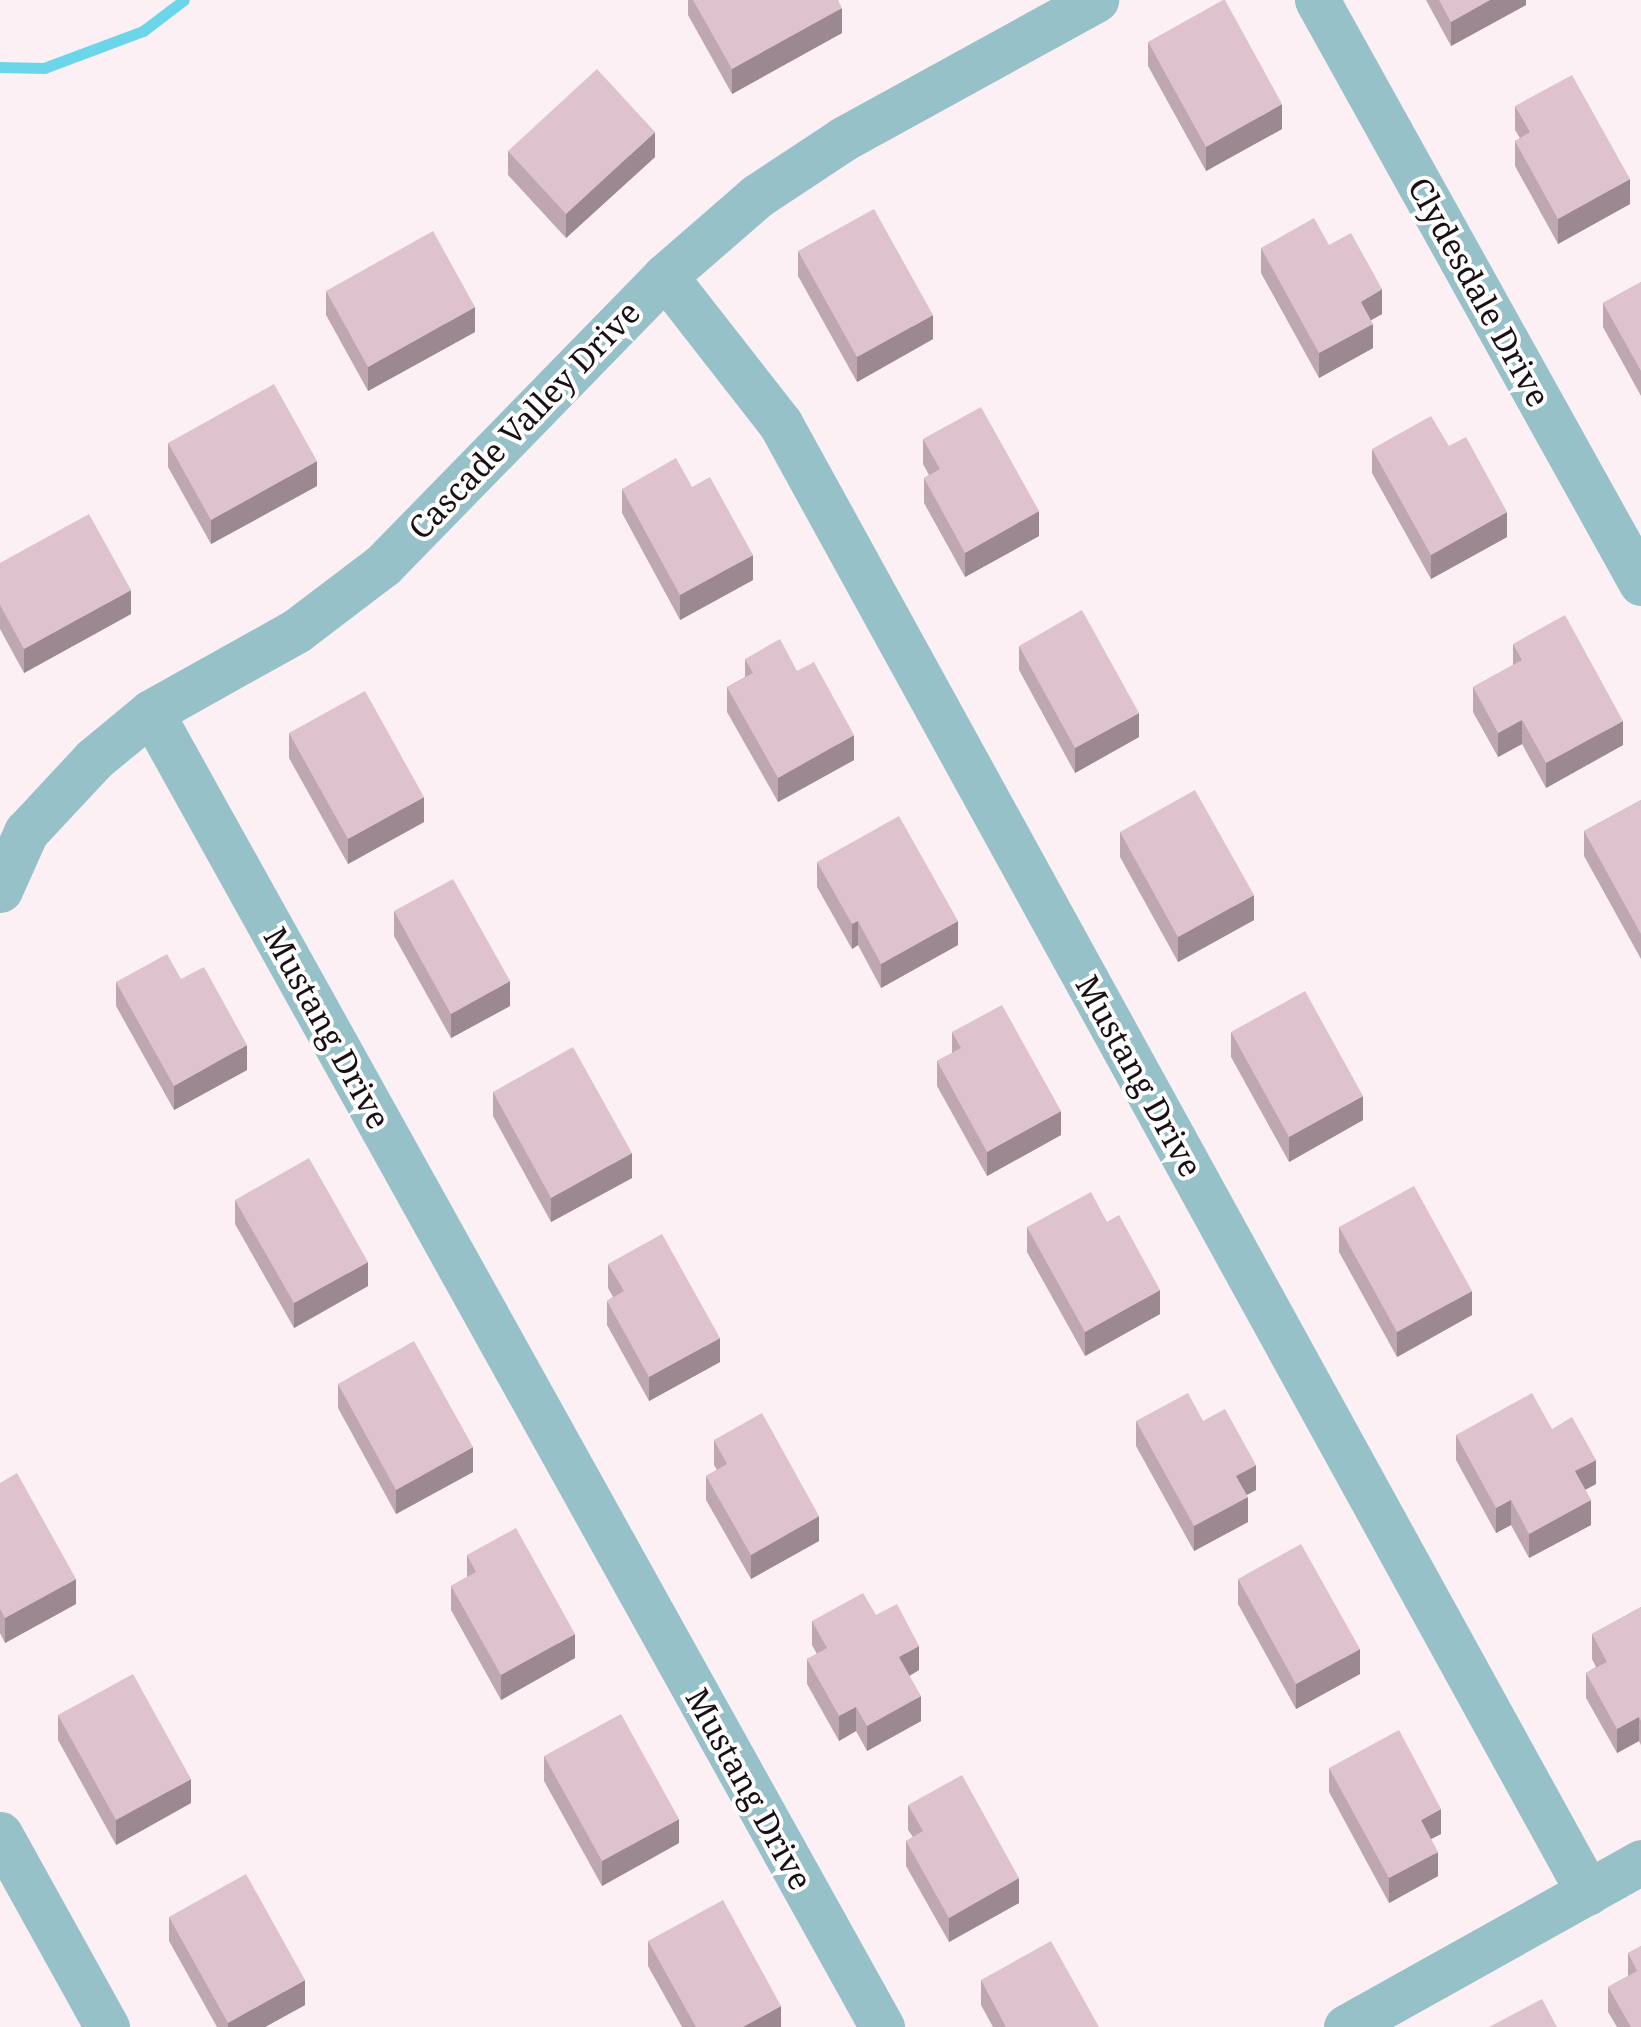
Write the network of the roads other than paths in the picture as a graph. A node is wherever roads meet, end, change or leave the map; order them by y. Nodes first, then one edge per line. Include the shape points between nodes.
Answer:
1 (1096, 0) edge
2 (1316, 0) edge
3 (665, 276) junction
4 (1641, 583) edge
5 (151, 712) junction
6 (0, 890) edge
7 (0, 1834) edge
8 (1641, 1862) edge
9 (1588, 1892) junction
10 (107, 2027) edge
11 (882, 2027) edge
12 (1346, 2027) edge

1 - 3 street, Cascade Valley Drive via 843,139 757,196
2 - 4 street, Clydesdale Drive
3 - 5 street, Cascade Valley Drive via 383,564 296,631
3 - 9 street, Mustang Drive via 780,423
5 - 6 street, Cascade Valley Drive via 94,759 26,832
5 - 11 street, Mustang Drive
7 - 10 street
8 - 9 street
9 - 12 street

